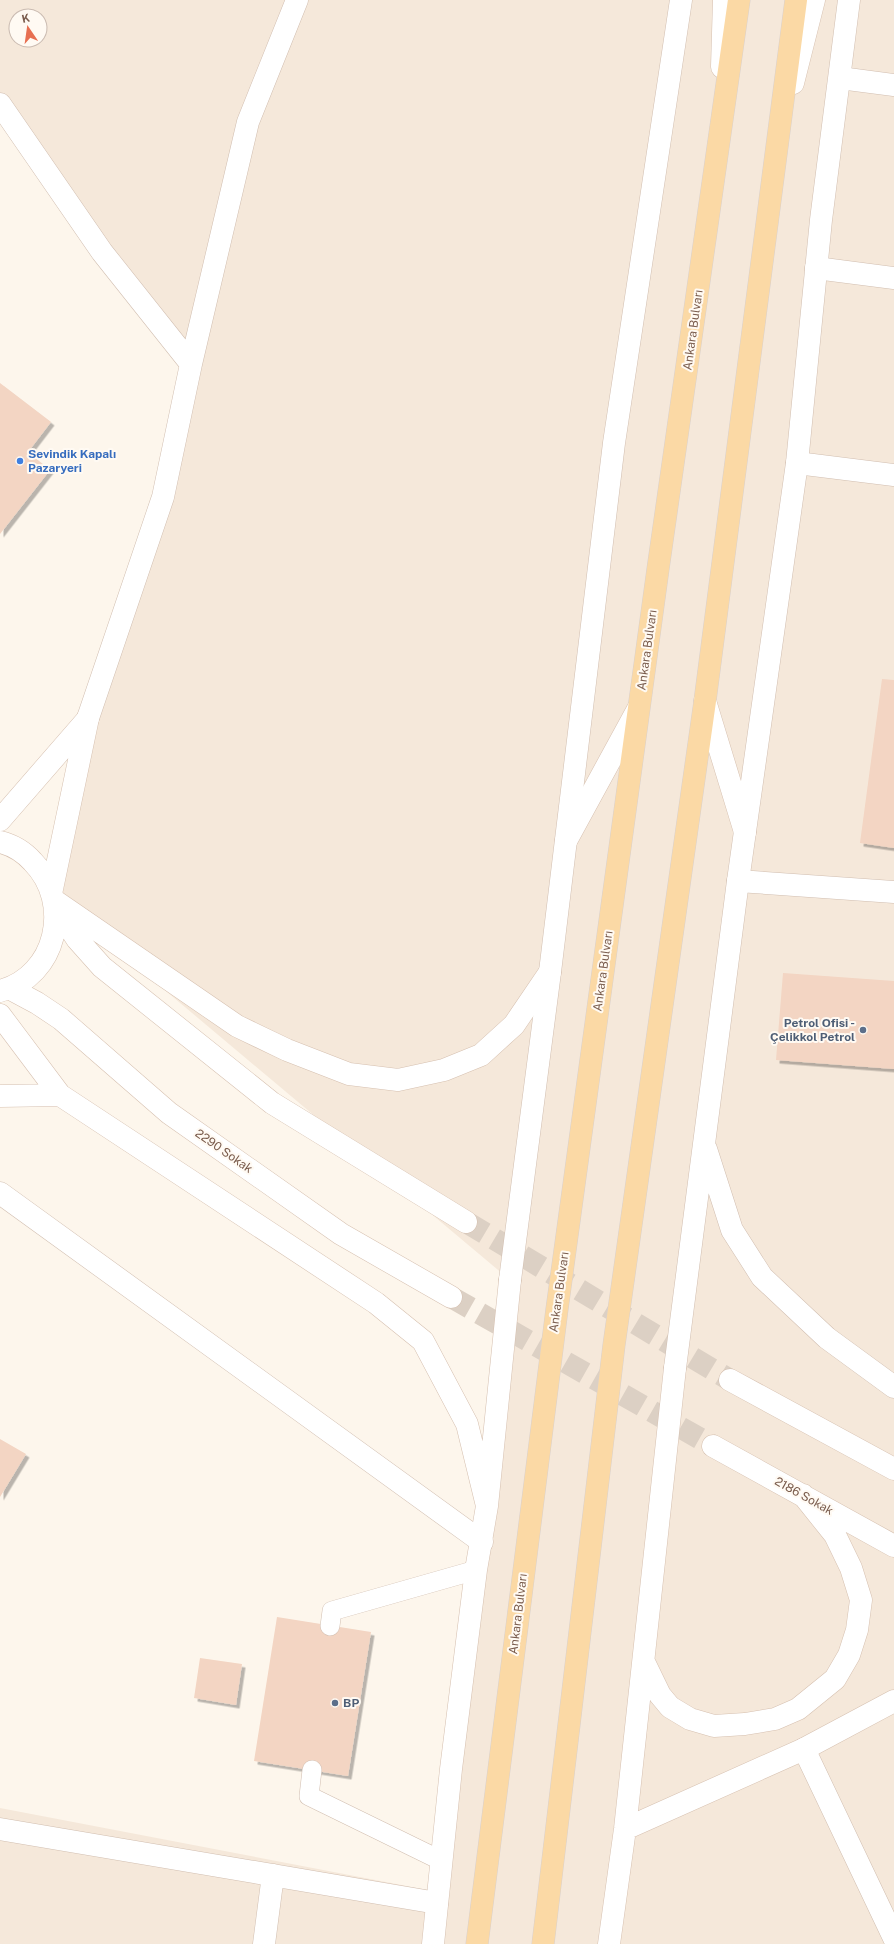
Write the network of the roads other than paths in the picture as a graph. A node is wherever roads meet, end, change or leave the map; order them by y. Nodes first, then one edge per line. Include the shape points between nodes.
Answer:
1 (297, 0) edge
2 (681, 0) edge
3 (724, 0) edge
4 (739, 0) edge
5 (796, 0) edge
6 (814, 0) edge
7 (849, 0) edge
8 (840, 78) junction
9 (894, 85) edge
10 (0, 104) edge
11 (779, 136) junction
12 (720, 143) junction
13 (816, 268) junction
14 (894, 278) edge
15 (191, 364) junction
16 (797, 464) junction
17 (894, 475) edge
18 (705, 701) junction
19 (639, 708) junction
20 (88, 718) junction
21 (0, 820) edge
22 (745, 832) junction
23 (566, 841) junction
24 (0, 842) edge
25 (738, 881) junction
26 (894, 892) edge
27 (54, 899) junction
28 (550, 972) junction
29 (5, 989) edge
30 (0, 1015) edge
31 (60, 1095) junction
32 (0, 1096) edge
33 (704, 1142) junction
34 (0, 1193) edge
35 (466, 1222) tunnel mouth
36 (451, 1297) tunnel mouth
37 (730, 1380) tunnel mouth
38 (894, 1386) edge
39 (713, 1446) tunnel mouth
40 (894, 1469) edge
41 (803, 1495) junction
42 (487, 1506) junction
43 (482, 1542) junction
44 (894, 1546) edge
45 (476, 1570) junction
46 (330, 1626) dead end
47 (644, 1662) junction
48 (894, 1701) edge
49 (804, 1749) junction
50 (312, 1770) dead end
51 (0, 1829) edge
52 (625, 1830) junction
53 (442, 1861) junction
54 (273, 1875) junction
55 (437, 1903) junction
56 (894, 1938) edge
57 (264, 1944) edge
58 (433, 1944) edge
59 (477, 1944) edge
60 (543, 1944) edge
61 (609, 1944) edge

1 - 15 main road, 2290 Sokak via 248,122
2 - 23 main road via 614,443
3 - 12 main road
4 - 12 main road, Ankara Bulvarı
5 - 11 main road
6 - 11 main road
7 - 8 main road
8 - 9 main road
8 - 13 main road
10 - 15 main road via 102,252
11 - 18 main road
12 - 19 main road, Ankara Bulvarı
13 - 14 main road
13 - 16 main road
15 - 20 main road, 2290 Sokak via 163,498
16 - 17 main road
16 - 22 main road
18 - 22 main road
18 - 60 main road via 614,1345
19 - 23 main road
19 - 59 main road, Ankara Bulvarı via 557,1309
20 - 21 main road
20 - 27 main road, 2290 Sokak
22 - 25 main road
23 - 28 main road
24 - 27 main road via 26,854 41,870
25 - 26 main road
25 - 33 main road
27 - 28 main road via 237,1026 287,1050 349,1074 398,1080 444,1070 481,1055 514,1025
27 - 29 main road, 2290 Sokak via 55,932 46,955 31,975
27 - 35 main road via 77,939 102,967 272,1103
28 - 42 main road via 510,1280
29 - 36 main road, 2290 Sokak via 37,1003 61,1019 169,1112 341,1234
30 - 31 main road
31 - 32 main road
31 - 42 main road via 376,1303 423,1341 467,1424
33 - 38 main road via 732,1230 762,1277 827,1338
33 - 47 main road via 675,1368
34 - 43 main road
37 - 40 main road
39 - 41 main road, 2186 Sokak
41 - 44 main road, 2186 Sokak
41 - 47 main road via 835,1535 851,1568 861,1600 857,1630 849,1654 835,1679 798,1709 775,1719 714,1726 690,1719 670,1707 660,1695
42 - 43 main road
43 - 45 main road
45 - 46 lane via 332,1611
45 - 53 main road
47 - 52 main road
48 - 49 main road
49 - 52 main road
49 - 56 main road
50 - 53 lane via 309,1796
51 - 54 main road
52 - 61 main road
53 - 55 main road
54 - 55 main road
54 - 57 main road
55 - 58 main road

